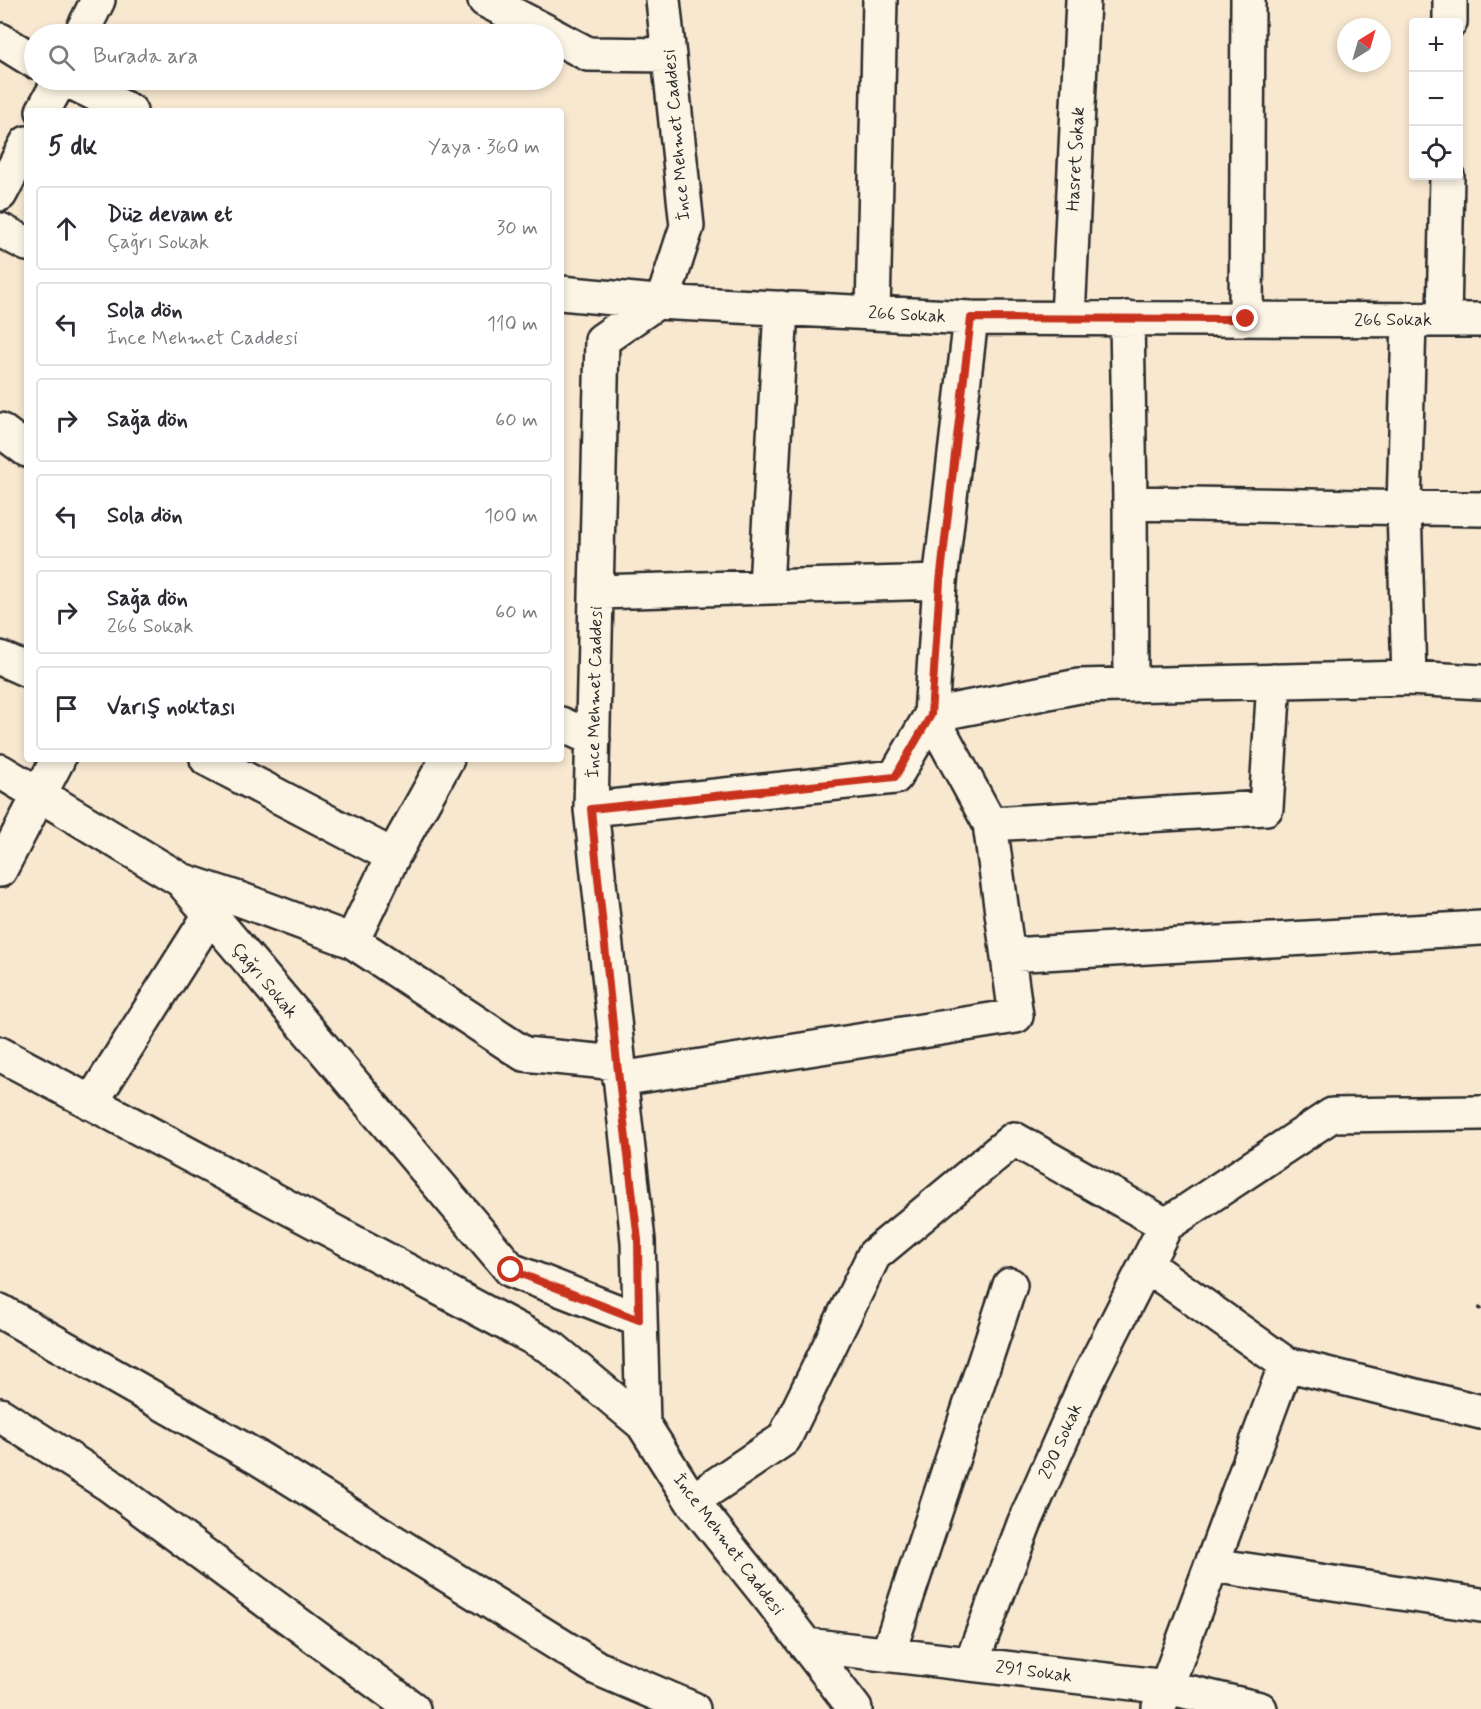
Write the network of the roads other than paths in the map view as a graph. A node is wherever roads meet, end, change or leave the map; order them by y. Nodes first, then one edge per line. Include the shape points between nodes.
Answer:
1 (98, 0) edge
2 (486, 0) edge
3 (663, 0) edge
4 (880, 0) edge
5 (1083, 0) edge
6 (1248, 0) edge
7 (1450, 0) edge
8 (1450, 18) edge
9 (86, 24) edge
10 (531, 24) edge
11 (0, 40) edge
12 (564, 41) edge
13 (24, 55) edge
14 (669, 56) junction
15 (55, 90) edge
16 (87, 90) edge
17 (46, 108) edge
18 (124, 108) edge
19 (24, 148) edge
20 (1447, 180) edge
21 (0, 194) edge
22 (0, 230) edge
23 (24, 242) edge
24 (564, 293) edge
25 (656, 302) junction
26 (781, 308) junction
27 (873, 313) junction
28 (971, 318) junction
29 (1068, 318) junction
30 (1126, 318) junction
31 (1246, 319) junction
32 (1409, 319) junction
33 (1444, 320) junction
34 (1481, 320) edge
35 (0, 430) edge
36 (24, 448) edge
37 (1130, 502) junction
38 (1404, 508) junction
39 (1481, 509) edge
40 (940, 582) junction
41 (766, 586) junction
42 (596, 592) junction
43 (0, 658) edge
44 (24, 669) edge
45 (1409, 678) junction
46 (1274, 681) junction
47 (1481, 682) edge
48 (1131, 685) junction
49 (931, 715) junction
50 (564, 725) edge
51 (593, 739) junction
52 (56, 762) edge
53 (213, 762) edge
54 (445, 762) edge
55 (0, 771) edge
56 (39, 795) junction
57 (591, 809) junction
58 (990, 824) junction
59 (393, 856) junction
60 (0, 870) edge
61 (181, 880) junction
62 (210, 915) junction
63 (1481, 928) edge
64 (352, 941) junction
65 (1008, 955) junction
66 (0, 1054) edge
67 (619, 1071) junction
68 (91, 1103) junction
69 (1481, 1113) edge
70 (1167, 1225) junction
71 (1146, 1265) junction
72 (1010, 1285) dead end
73 (0, 1311) edge
74 (639, 1320) junction
75 (1286, 1364) junction
76 (1481, 1412) edge
77 (0, 1415) edge
78 (643, 1424) junction
79 (692, 1501) junction
80 (1212, 1565) junction
81 (1479, 1599) edge
82 (806, 1645) junction
83 (888, 1654) junction
84 (971, 1664) junction
85 (1163, 1698) edge
86 (413, 1709) edge
87 (693, 1709) edge
88 (855, 1709) edge
89 (1260, 1709) edge

1 - 9 street
2 - 10 street
3 - 14 street, İnce Mehmet Caddesi
4 - 27 street
5 - 29 street, Hasret Sokak
6 - 31 street
7 - 8 street
11 - 13 street
12 - 14 street via 588,54
14 - 25 street, İnce Mehmet Caddesi via 687,226 664,297
15 - 17 street
16 - 18 street
19 - 21 street
20 - 33 street
22 - 23 street
24 - 25 street, 266 Sokak
25 - 26 street, 266 Sokak
25 - 42 street, İnce Mehmet Caddesi via 602,340
26 - 27 street, 266 Sokak
26 - 41 street
27 - 28 street, 266 Sokak
28 - 29 street, 266 Sokak
28 - 40 street
29 - 30 street, 266 Sokak
30 - 31 street, 266 Sokak
30 - 37 street
31 - 32 street, 266 Sokak
32 - 33 street, 266 Sokak
32 - 38 street
33 - 34 street, 266 Sokak
35 - 36 street
37 - 38 street
37 - 48 street
38 - 39 street
38 - 45 street
40 - 41 street
40 - 49 street
41 - 42 street
42 - 51 street, İnce Mehmet Caddesi
43 - 44 street
45 - 46 street
45 - 47 street
46 - 48 street
46 - 58 street via 1266,808
48 - 49 street via 1079,686
49 - 57 street via 895,777
49 - 58 street
50 - 51 street
51 - 57 street, İnce Mehmet Caddesi
52 - 56 street
53 - 59 street
54 - 59 street
55 - 56 street
56 - 60 street
56 - 61 street
57 - 67 street, İnce Mehmet Caddesi
58 - 65 street
59 - 64 street
61 - 62 street, Çağrı Sokak
61 - 64 street
62 - 68 street
62 - 74 street, Çağrı Sokak via 511,1270
63 - 65 street
64 - 67 street via 524,1054
65 - 67 street via 1016,1016
66 - 68 street
67 - 74 street, İnce Mehmet Caddesi via 638,1240
68 - 78 street via 552,1348
69 - 70 street via 1332,1115
70 - 71 street, 290 Sokak
70 - 79 street via 1014,1139 874,1255 784,1440
71 - 75 street
71 - 84 street, 290 Sokak via 1087,1381 1028,1514
72 - 83 street
73 - 87 street via 260,1459 597,1668
74 - 78 street, İnce Mehmet Caddesi
75 - 76 street
75 - 80 street
77 - 86 street via 108,1484
78 - 79 street, İnce Mehmet Caddesi
79 - 82 street, İnce Mehmet Caddesi
80 - 81 street
80 - 85 street
82 - 83 street, 291 Sokak
82 - 88 street, İnce Mehmet Caddesi
83 - 84 street, 291 Sokak
84 - 85 street, 291 Sokak
85 - 89 street, 291 Sokak

